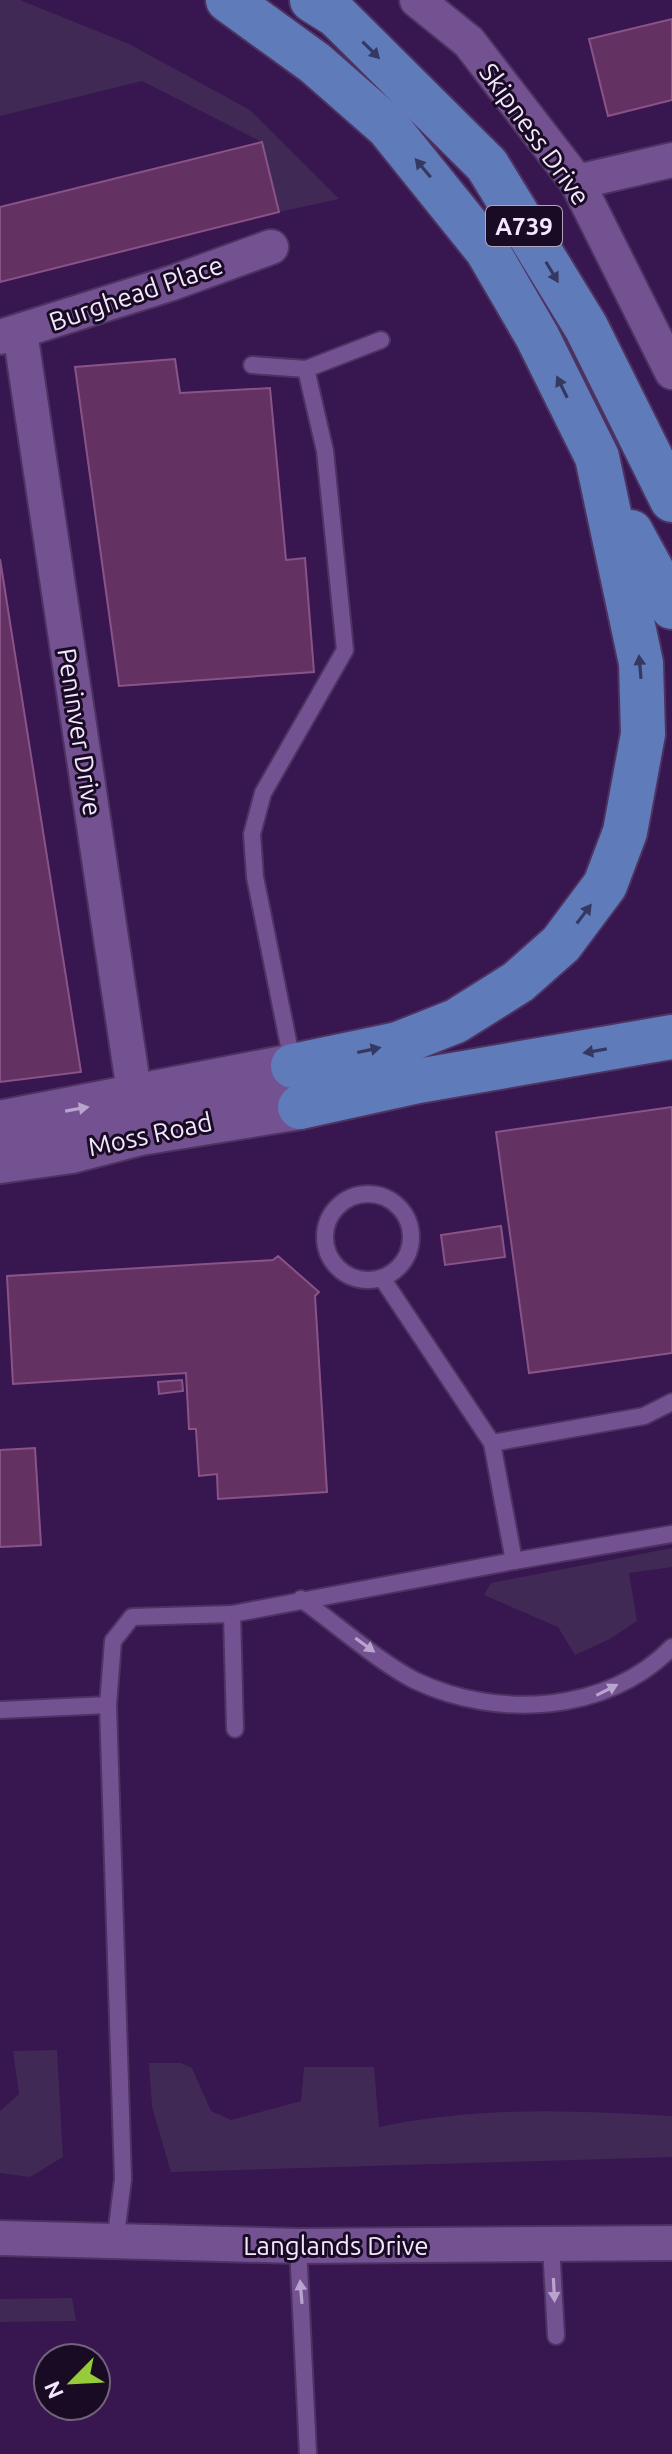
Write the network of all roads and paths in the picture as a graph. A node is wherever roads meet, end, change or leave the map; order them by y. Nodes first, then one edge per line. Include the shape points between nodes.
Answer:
1 (228, 0) edge
2 (312, 0) edge
3 (417, 0) edge
4 (672, 160) edge
5 (577, 182) junction
6 (271, 247) dead end
7 (10, 334) edge
8 (381, 340) dead end
9 (252, 365) dead end
10 (306, 369) junction
11 (672, 372) edge
12 (597, 457) junction
13 (672, 500) edge
14 (672, 607) edge
15 (672, 1037) edge
16 (297, 1086) junction
17 (138, 1116) junction
18 (0, 1123) edge
19 (0, 1161) edge
20 (382, 1278) junction
21 (672, 1402) edge
22 (492, 1443) junction
23 (672, 1534) edge
24 (514, 1561) junction
25 (301, 1599) junction
26 (232, 1614) junction
27 (672, 1647) edge
28 (108, 1705) junction
29 (0, 1710) edge
30 (235, 1729) dead end
31 (0, 2238) edge
32 (115, 2243) junction
33 (672, 2243) edge
34 (551, 2245) junction
35 (298, 2246) junction
36 (556, 2336) dead end
37 (308, 2454) edge

12 -> 1 main road, A739 via 487,250 442,191 388,127 315,63
2 -> 13 main road, A739 via 336,15 487,165 586,327
3 - 5 street, Skipness Drive via 469,42
4 - 5 street
5 - 11 street, Skipness Drive
6 - 7 street, Burghead Place
7 - 17 street, Peninver Drive
8 - 10 lane
9 - 10 lane
10 - 16 lane via 325,451 345,650 263,793 252,834 255,877
12 - 14 main road, A739 via 634,541
16 -> 12 main road via 484,1006 561,944 605,885 628,820 643,734 641,663
15 -> 16 main road via 418,1081
16 - 17 street, Moss Road
18 -> 17 street
17 - 19 street, Moss Road via 71,1151
20 - 20 lane via 353,1278 339,1270 324,1244 329,1215 353,1195 367,1193 396,1203 411,1229 406,1258
20 - 22 lane
21 - 22 lane via 644,1416
22 - 24 lane
23 - 24 lane
24 - 25 lane
25 - 26 lane
25 -> 27 lane via 413,1680 454,1696 556,1704 592,1698
26 - 28 lane via 132,1617 113,1641
26 - 30 lane
28 - 29 lane
28 - 32 lane via 123,2179
31 - 32 street, Langlands Drive
32 - 35 street, Langlands Drive
33 - 34 street, Langlands Drive
34 - 35 street, Langlands Drive
34 -> 36 lane
37 -> 35 lane

